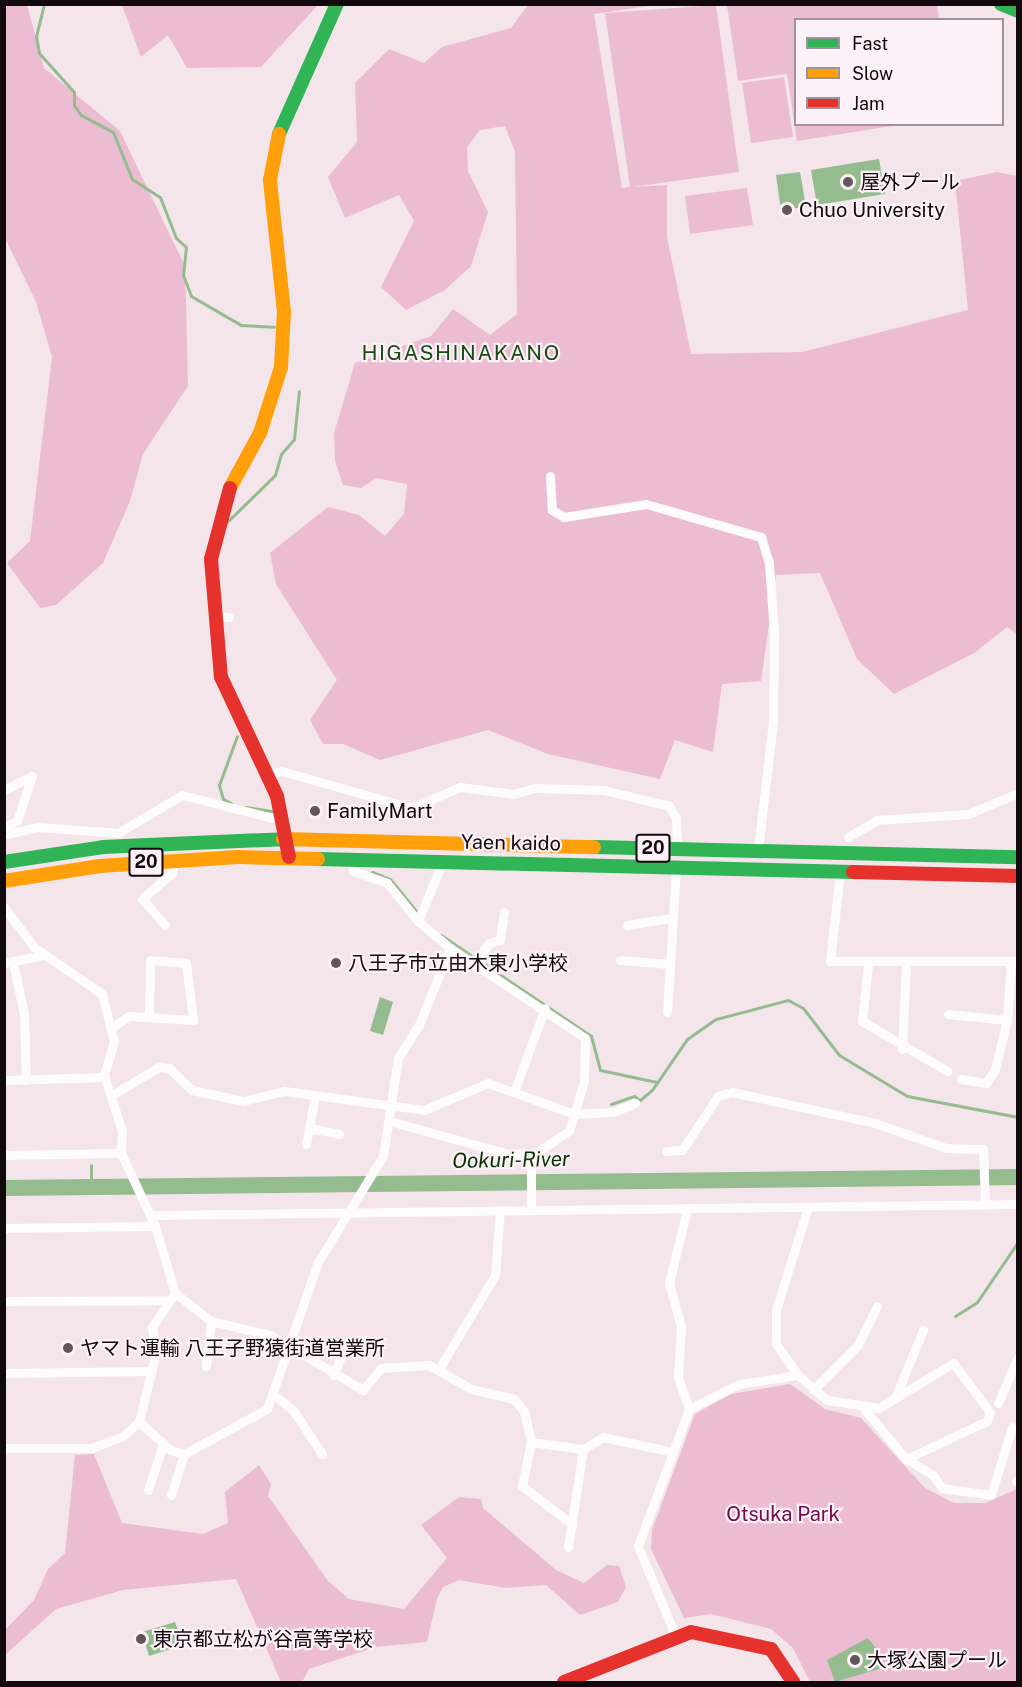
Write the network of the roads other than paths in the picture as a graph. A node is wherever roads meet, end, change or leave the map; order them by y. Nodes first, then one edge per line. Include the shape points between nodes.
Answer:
1 (337, 4) edge
2 (1001, 4) edge
3 (1017, 11) edge
4 (550, 477) dead end
5 (213, 616) junction
6 (229, 616) dead end
7 (268, 774) junction
8 (4, 790) edge
9 (1017, 794) edge
10 (286, 821) junction
11 (6, 831) edge
12 (101, 833) junction
13 (848, 837) dead end
14 (289, 838) junction
15 (102, 847) junction
16 (642, 848) junction
17 (677, 848) junction
18 (758, 850) junction
19 (844, 852) junction
20 (289, 857) junction
21 (1017, 857) edge
22 (350, 859) junction
23 (174, 860) junction
24 (4, 861) edge
25 (443, 861) junction
26 (649, 866) junction
27 (676, 867) junction
28 (840, 871) junction
29 (1017, 876) edge
30 (4, 881) edge
31 (4, 907) edge
32 (504, 912) dead end
33 (671, 918) junction
34 (418, 921) junction
35 (165, 925) dead end
36 (627, 925) dead end
37 (450, 948) junction
38 (44, 955) junction
39 (620, 960) dead end
40 (1014, 962) edge
41 (8, 963) edge
42 (475, 963) junction
43 (669, 964) junction
44 (906, 964) junction
45 (868, 965) junction
46 (545, 1008) junction
47 (666, 1012) dead end
48 (948, 1014) dead end
49 (149, 1017) junction
50 (1007, 1020) junction
51 (112, 1027) junction
52 (902, 1048) junction
53 (947, 1071) dead end
54 (105, 1077) junction
55 (961, 1078) dead end
56 (4, 1080) edge
57 (26, 1080) junction
58 (515, 1089) junction
59 (112, 1095) junction
60 (315, 1097) junction
61 (635, 1103) dead end
62 (388, 1109) junction
63 (574, 1113) junction
64 (388, 1121) junction
65 (309, 1128) junction
66 (339, 1134) dead end
67 (306, 1144) dead end
68 (666, 1151) dead end
69 (4, 1155) edge
70 (531, 1156) junction
71 (122, 1157) junction
72 (985, 1203) junction
73 (1017, 1204) edge
74 (808, 1207) junction
75 (531, 1208) junction
76 (500, 1210) junction
77 (687, 1210) junction
78 (150, 1213) junction
79 (347, 1215) junction
80 (155, 1226) junction
81 (4, 1228) edge
82 (172, 1297) junction
83 (4, 1301) edge
84 (877, 1306) dead end
85 (211, 1321) junction
86 (923, 1330) dead end
87 (348, 1341) dead end
88 (287, 1347) junction
89 (1017, 1357) edge
90 (206, 1365) dead end
91 (440, 1366) junction
92 (152, 1371) junction
93 (4, 1373) edge
94 (333, 1375) junction
95 (798, 1375) junction
96 (813, 1390) junction
97 (273, 1394) junction
98 (895, 1398) junction
99 (998, 1403) dead end
100 (689, 1409) junction
101 (866, 1410) junction
102 (139, 1422) junction
103 (1012, 1426) dead end
104 (531, 1442) junction
105 (163, 1444) junction
106 (4, 1448) edge
107 (583, 1449) junction
108 (673, 1452) junction
109 (184, 1454) junction
110 (322, 1454) dead end
111 (906, 1459) junction
112 (148, 1490) dead end
113 (171, 1495) dead end
114 (573, 1525) junction
115 (568, 1547) dead end
116 (676, 1637) junction
117 (564, 1683) edge
118 (793, 1683) edge

1 - 5 main road via 274,146 270,180 284,312 282,358 270,410 217,518 211,559
2 - 3 main road
4 - 18 street via 552,510 564,518 646,504 761,537 769,563 774,633 773,722
5 - 6 street
5 - 7 main road via 221,677
7 - 10 main road
7 - 17 street via 282,771 412,808 460,787 514,794 535,788 604,790 669,806 676,818
8 - 11 street via 32,777 17,821
9 - 13 street via 968,814 877,820
10 - 12 street via 182,795 129,830
10 - 14 main road
11 - 12 street via 38,827
12 - 15 street
14 - 15 main road, Yaen kaido / 20
14 - 16 main road, Yaen kaido / 20
14 - 20 main road
15 - 24 main road, Yaen kaido / 20
16 - 17 main road, Yaen kaido / 20
16 - 26 main road via 653,854
17 - 18 main road, Yaen kaido / 20
17 - 27 main road
18 - 19 main road, Yaen kaido / 20
19 - 21 main road, Yaen kaido / 20
19 - 28 main road
20 - 22 main road, Yaen kaido / 20
20 - 23 main road, Yaen kaido / 20
22 - 25 main road, Yaen kaido / 20
22 - 34 street via 353,871 387,883
23 - 30 main road, Yaen kaido / 20
23 - 35 street via 172,873 142,898
25 - 26 main road, Yaen kaido / 20
25 - 34 street
26 - 27 main road, Yaen kaido / 20
27 - 28 main road, Yaen kaido / 20
27 - 33 street
28 - 29 main road, Yaen kaido / 20
28 - 45 street via 831,961
31 - 38 street
32 - 42 street via 500,940 489,943
33 - 36 street
33 - 43 street
34 - 37 street
37 - 42 street
37 - 62 street via 419,1025 398,1058
38 - 41 street
38 - 51 street via 97,986
39 - 43 street
40 - 44 street
40 - 50 street
41 - 57 street via 24,1014
42 - 46 street
43 - 47 street
44 - 45 street
44 - 52 street
45 - 52 street via 862,1021
46 - 58 street
46 - 63 street via 587,1041 584,1080
48 - 50 street
49 - 49 street via 193,1020 186,963 150,960
49 - 51 street via 129,1016
50 - 55 street via 995,1070 986,1083
51 - 54 street via 113,1053
52 - 53 street
54 - 57 street
54 - 59 street
56 - 57 street
58 - 62 street via 488,1083 439,1107
58 - 63 street
59 - 60 street via 159,1066 169,1068 192,1090 219,1099 243,1101 284,1091
59 - 71 street
60 - 62 street
60 - 65 street
61 - 63 street via 613,1112
62 - 64 street
63 - 70 street via 569,1131
64 - 70 street via 502,1154
64 - 79 street via 381,1159
65 - 66 street
65 - 67 street
68 - 72 street via 682,1150 725,1091 869,1121 946,1148 984,1153
69 - 71 street
70 - 75 street
71 - 78 street
72 - 73 street
72 - 74 street
74 - 77 street
74 - 95 street via 776,1310 776,1343
75 - 76 street
75 - 77 street
76 - 79 street
76 - 91 street via 495,1275
77 - 100 street via 669,1283 681,1326 678,1378
78 - 79 street
78 - 80 street
79 - 88 street via 318,1262
80 - 81 street
80 - 82 street
82 - 83 street
82 - 85 street
82 - 92 street via 152,1327
84 - 96 street via 858,1345
85 - 88 street via 262,1331
85 - 90 street
86 - 98 street
87 - 94 street
88 - 94 street
88 - 97 street
89 - 99 street
91 - 94 street via 381,1368 363,1390
91 - 104 street via 471,1389 514,1399 524,1411
92 - 93 street
92 - 102 street
95 - 96 street
95 - 100 street via 739,1384
96 - 101 street via 827,1401
97 - 109 street via 267,1409
97 - 110 street via 293,1410
98 - 101 street
98 - 111 street via 953,1363 990,1412 987,1421 975,1429
100 - 108 street
101 - 111 street
102 - 105 street
102 - 106 street via 123,1436 91,1448
103 - 111 street via 991,1495 942,1488 933,1475
104 - 107 street
104 - 114 street via 522,1486
105 - 109 street
105 - 112 street
107 - 108 street via 603,1437
107 - 114 street
108 - 116 street via 639,1546
109 - 113 street
114 - 115 street
116 - 117 main road
116 - 118 main road via 703,1632 762,1645 779,1655

